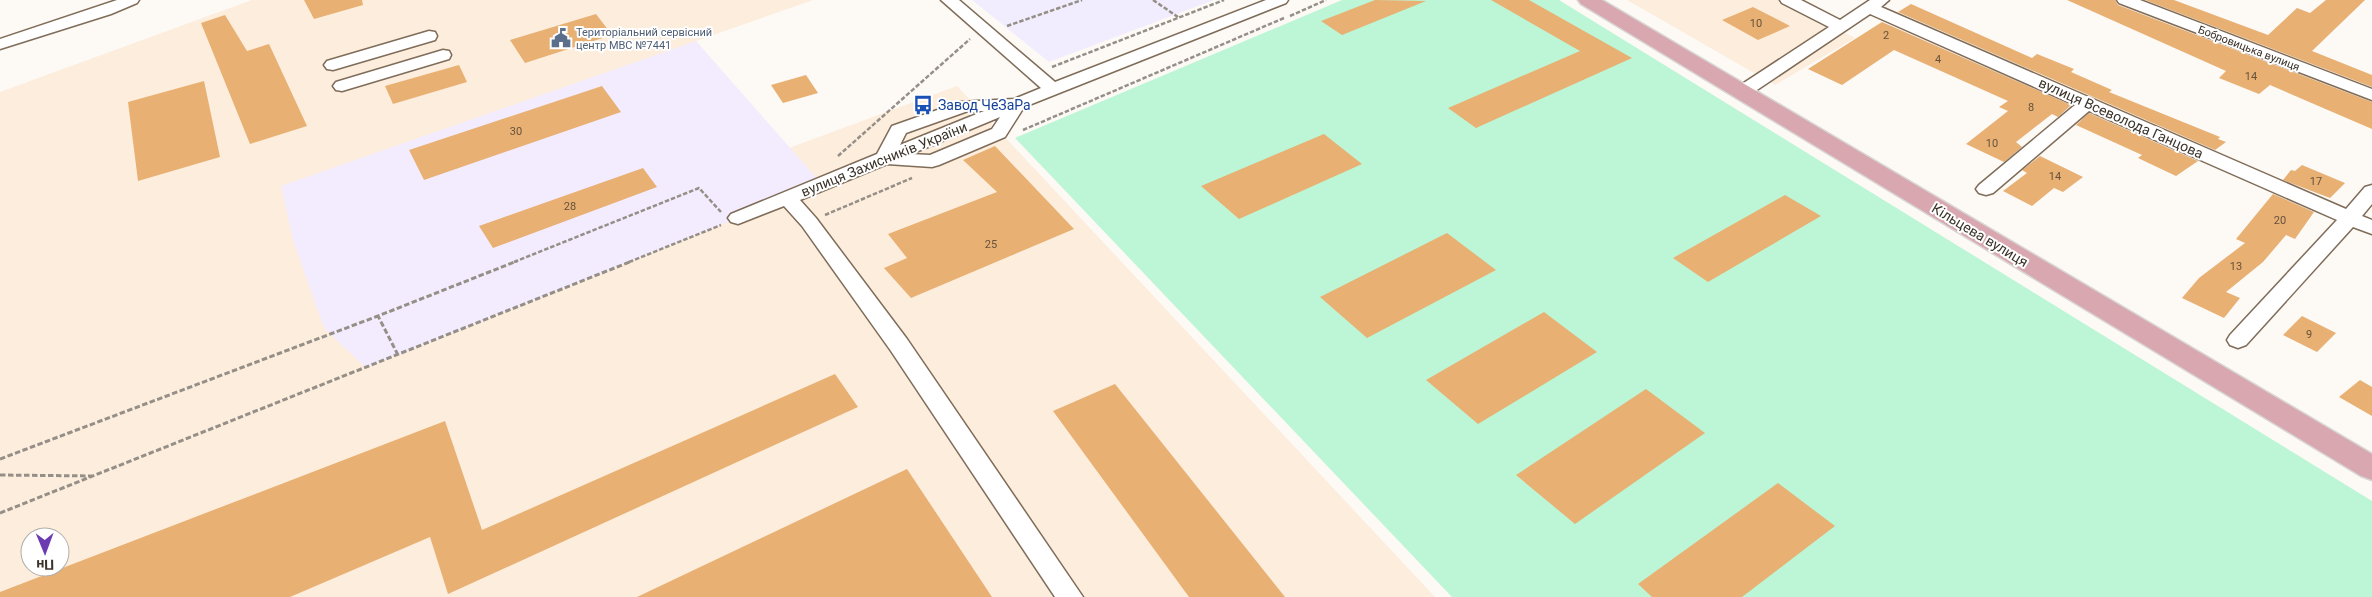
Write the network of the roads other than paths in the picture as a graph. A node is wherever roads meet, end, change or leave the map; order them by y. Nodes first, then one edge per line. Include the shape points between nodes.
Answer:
1 (131, 0) edge
2 (949, 0) edge
3 (1280, 0) edge
4 (1588, 0) edge
5 (1788, 0) edge
6 (2125, 0) edge
7 (1876, 4) edge
8 (1842, 26) junction
9 (430, 36) dead end
10 (0, 44) edge
11 (443, 55) dead end
12 (333, 65) dead end
13 (342, 86) dead end
14 (1053, 90) junction
15 (1742, 92) junction
16 (2372, 95) edge
17 (2088, 103) junction
18 (1986, 189) dead end
19 (2372, 191) edge
20 (787, 198) junction
21 (2350, 218) junction
22 (734, 220) road end
23 (2372, 228) edge
24 (2238, 340) dead end
25 (2372, 468) edge
26 (1070, 597) edge

1 - 10 street
2 - 14 street
3 - 14 street, вулиця Захисників України
4 - 15 main road, Кільцева вулиця
5 - 8 street
6 - 16 street, Бобровицька вулиця
7 - 8 street
7 - 17 street, вулиця Всеволода Ганцова
8 - 15 street
9 - 12 street
11 - 13 street
14 - 20 street, вулиця Захисників України
15 - 25 main road, Кільцева вулиця
17 - 18 street
17 - 21 street, вулиця Всеволода Ганцова
19 - 21 street
20 - 22 street, вулиця Захисників України
20 - 26 street via 809,222 899,346
21 - 23 street, вулиця Всеволода Ганцова
21 - 24 street

